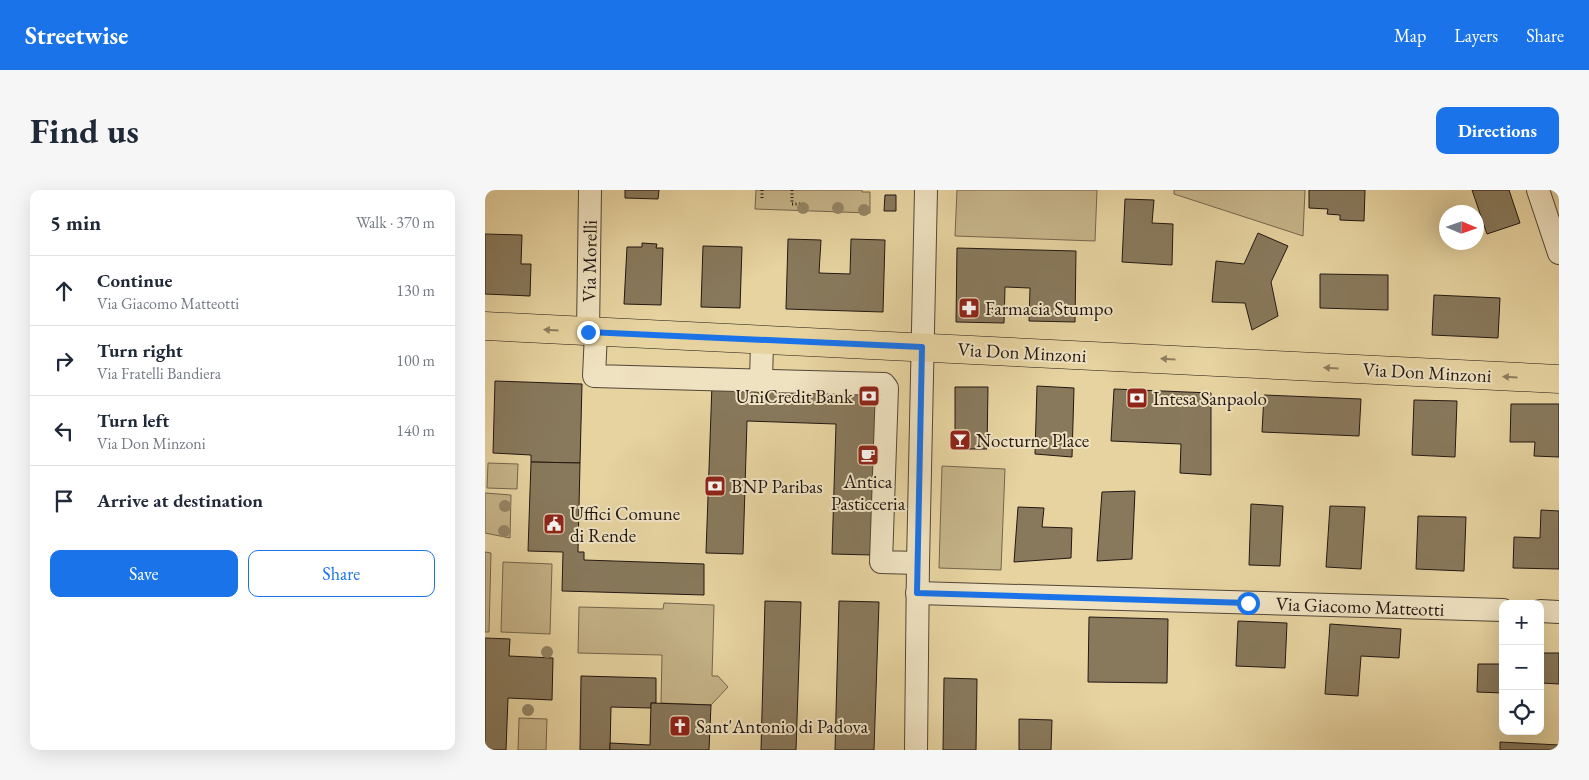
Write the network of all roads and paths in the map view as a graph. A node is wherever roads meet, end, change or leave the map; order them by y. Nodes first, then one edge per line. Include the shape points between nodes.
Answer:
1 (590, 190) edge
2 (762, 190) edge
3 (793, 190) edge
4 (926, 190) edge
5 (1537, 190) edge
6 (762, 198) dead end
7 (800, 204) dead end
8 (1559, 253) edge
9 (485, 326) edge
10 (592, 332) junction
11 (762, 341) junction
12 (922, 347) junction
13 (1559, 379) edge
14 (761, 381) junction
15 (885, 460) junction
16 (919, 461) junction
17 (917, 563) junction
18 (917, 593) junction
19 (1499, 610) edge
20 (1544, 611) edge
21 (1559, 612) edge
22 (916, 750) edge

1 - 10 street, Via Morelli
2 - 6 path
3 - 7 path via 792,204
4 - 12 street
5 - 8 street
10 -> 9 main road, Via Don Minzoni
10 - 11 main road, Via Don Minzoni
10 - 14 street, Via Morelli via 594,376
11 - 12 main road, Via Don Minzoni
11 - 14 street
13 -> 12 main road, Via Don Minzoni
12 - 16 street
14 - 15 street via 884,384 887,388
15 - 16 street
15 - 17 street via 881,562
16 - 17 street
17 - 18 street
18 - 19 street, Via Giacomo Matteotti
18 - 22 street
20 - 21 street

